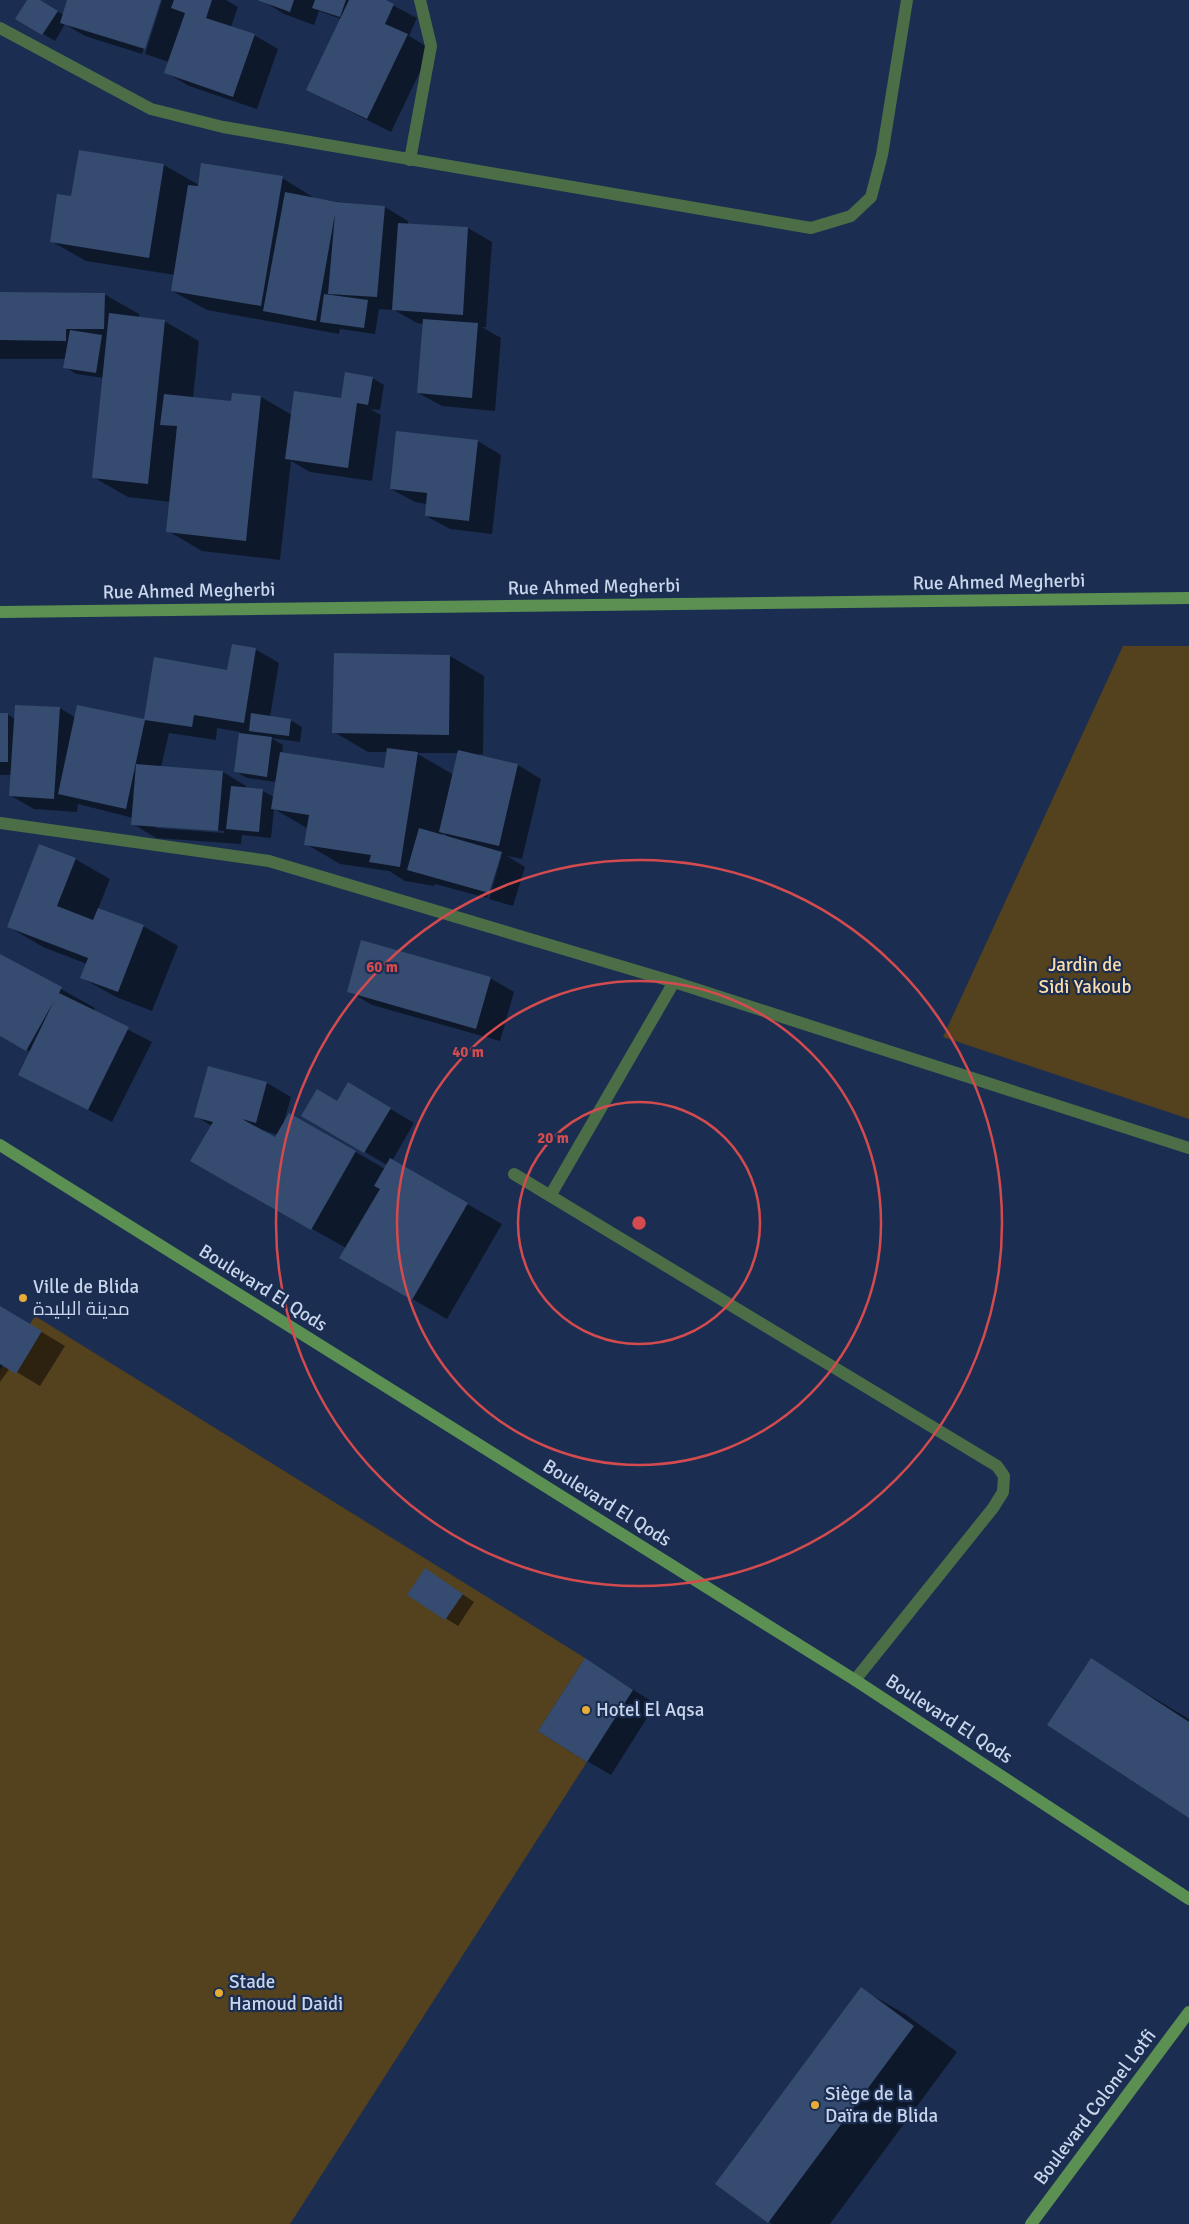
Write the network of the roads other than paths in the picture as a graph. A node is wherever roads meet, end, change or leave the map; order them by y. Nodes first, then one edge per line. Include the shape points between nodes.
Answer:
1 (420, 0) edge
2 (907, 0) edge
3 (0, 28) edge
4 (410, 160) junction
5 (1189, 598) edge
6 (0, 612) edge
7 (0, 823) edge
8 (674, 982) junction
9 (0, 1145) edge
10 (1189, 1148) edge
11 (514, 1174) dead end
12 (550, 1196) junction
13 (855, 1680) junction
14 (1189, 1898) edge
15 (1189, 2012) edge
16 (1031, 2224) edge

1 - 4 street via 431,46
2 - 4 street via 882,155 871,198 851,216 811,228
3 - 4 street via 152,109 223,127
5 - 6 main road, Rue Ahmed Megherbi
7 - 8 street via 270,860
8 - 10 street
8 - 12 street
9 - 13 main road, Boulevard El Qods
11 - 12 street
12 - 13 street via 997,1466 1004,1476 1003,1492 993,1508
13 - 14 main road, Boulevard El Qods
15 - 16 main road, Boulevard Colonel Lotfi

